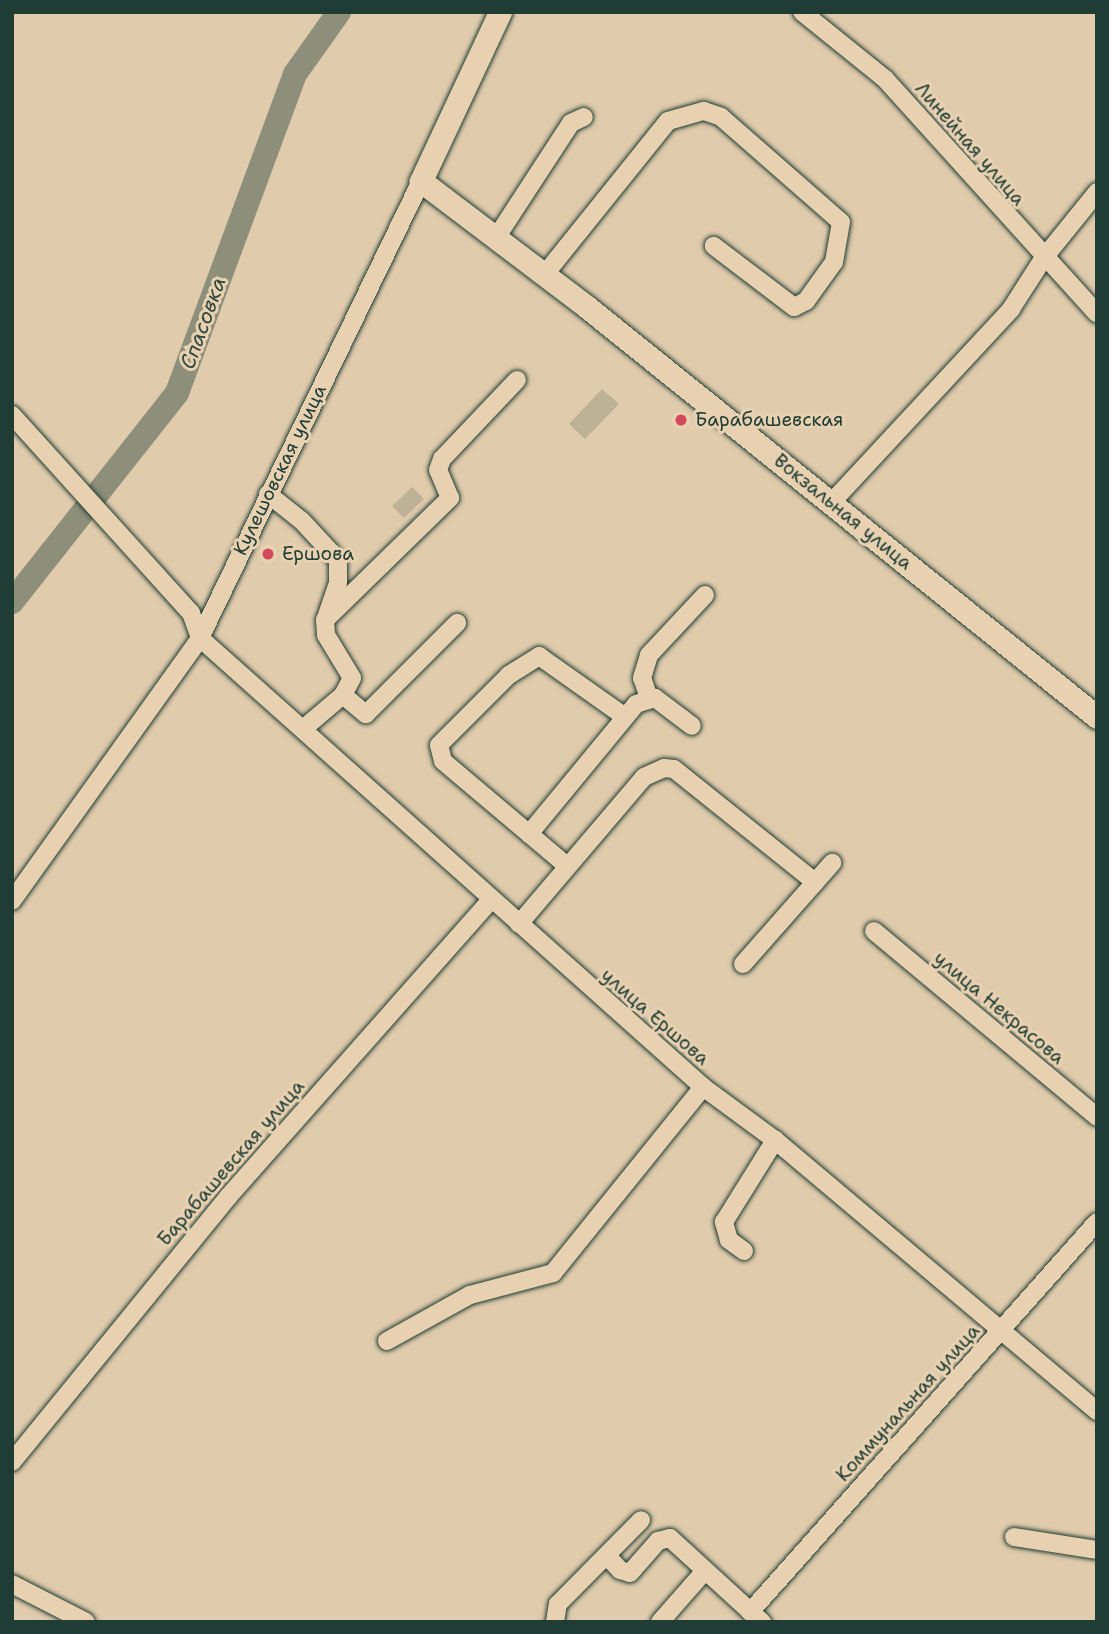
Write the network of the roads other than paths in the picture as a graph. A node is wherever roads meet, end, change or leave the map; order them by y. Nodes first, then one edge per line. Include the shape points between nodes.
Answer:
1 (500, 12) edge
2 (802, 12) edge
3 (584, 117) dead end
4 (421, 181) junction
5 (1097, 192) edge
6 (496, 237) junction
7 (714, 246) dead end
8 (1043, 259) junction
9 (545, 274) junction
10 (1097, 314) edge
11 (517, 380) dead end
12 (12, 415) edge
13 (268, 494) junction
14 (831, 503) junction
15 (705, 595) dead end
16 (325, 620) junction
17 (457, 623) dead end
18 (200, 638) junction
19 (343, 695) junction
20 (649, 698) junction
21 (625, 717) junction
22 (1097, 717) edge
23 (692, 726) dead end
24 (303, 729) junction
25 (529, 834) junction
26 (832, 863) dead end
27 (566, 864) junction
28 (815, 882) junction
29 (491, 900) junction
30 (12, 901) edge
31 (519, 925) junction
32 (874, 931) dead end
33 (743, 964) dead end
34 (703, 1087) junction
35 (1097, 1117) edge
36 (775, 1140) junction
37 (1097, 1222) edge
38 (744, 1251) dead end
39 (1001, 1331) junction
40 (387, 1341) dead end
41 (1097, 1411) edge
42 (12, 1462) edge
43 (641, 1520) dead end
44 (1014, 1537) dead end
45 (1097, 1550) edge
46 (607, 1556) junction
47 (704, 1572) junction
48 (12, 1584) edge
49 (756, 1617) edge
50 (86, 1622) edge
51 (555, 1622) edge
52 (660, 1622) edge

1 - 4 main road, Кулешовская улица
2 - 8 street, Линейная улица via 885,79
3 - 6 street via 571,123
4 - 6 main road, Вокзальная улица
4 - 13 street, Кулешовская улица
5 - 8 street
6 - 9 main road, Вокзальная улица
7 - 9 street via 794,307 806,301 834,262 841,222 721,117 704,111 668,121
8 - 10 street, Линейная улица
8 - 14 street via 1011,309
9 - 14 main road, Вокзальная улица
11 - 16 street via 442,459 438,470 450,498
12 - 18 street via 147,570 191,613
13 - 16 street via 302,521 338,560 338,583
13 - 18 street, Кулешовская улица
14 - 22 main road, Вокзальная улица
15 - 20 street via 649,655 642,678
16 - 19 street via 326,635 352,678
17 - 19 street via 366,714
18 - 24 street, улица Ершова
18 - 30 street, Кулешовская улица
19 - 24 street
20 - 21 street
20 - 23 street via 662,701
21 - 25 street
21 - 25 street via 539,656 509,675 442,739 438,753 443,761
24 - 29 street, улица Ершова
25 - 27 street
26 - 28 street
27 - 28 street via 644,777 674,769
27 - 31 street
28 - 33 street
29 - 31 street, улица Ершова
29 - 42 street, Барабашевская улица via 236,1188
31 - 34 street, улица Ершова
32 - 35 street, улица Некрасова
34 - 36 street, улица Ершова
34 - 40 street via 553,1273 470,1295
36 - 38 street via 724,1222 729,1240
36 - 39 street, улица Ершова
37 - 39 street, Коммунальная улица
39 - 41 street, улица Ершова
39 - 49 street, Коммунальная улица
43 - 46 street
44 - 45 street
46 - 47 street via 620,1570 630,1573 665,1537
46 - 51 street via 558,1604
47 - 49 street
47 - 52 street
48 - 50 street

